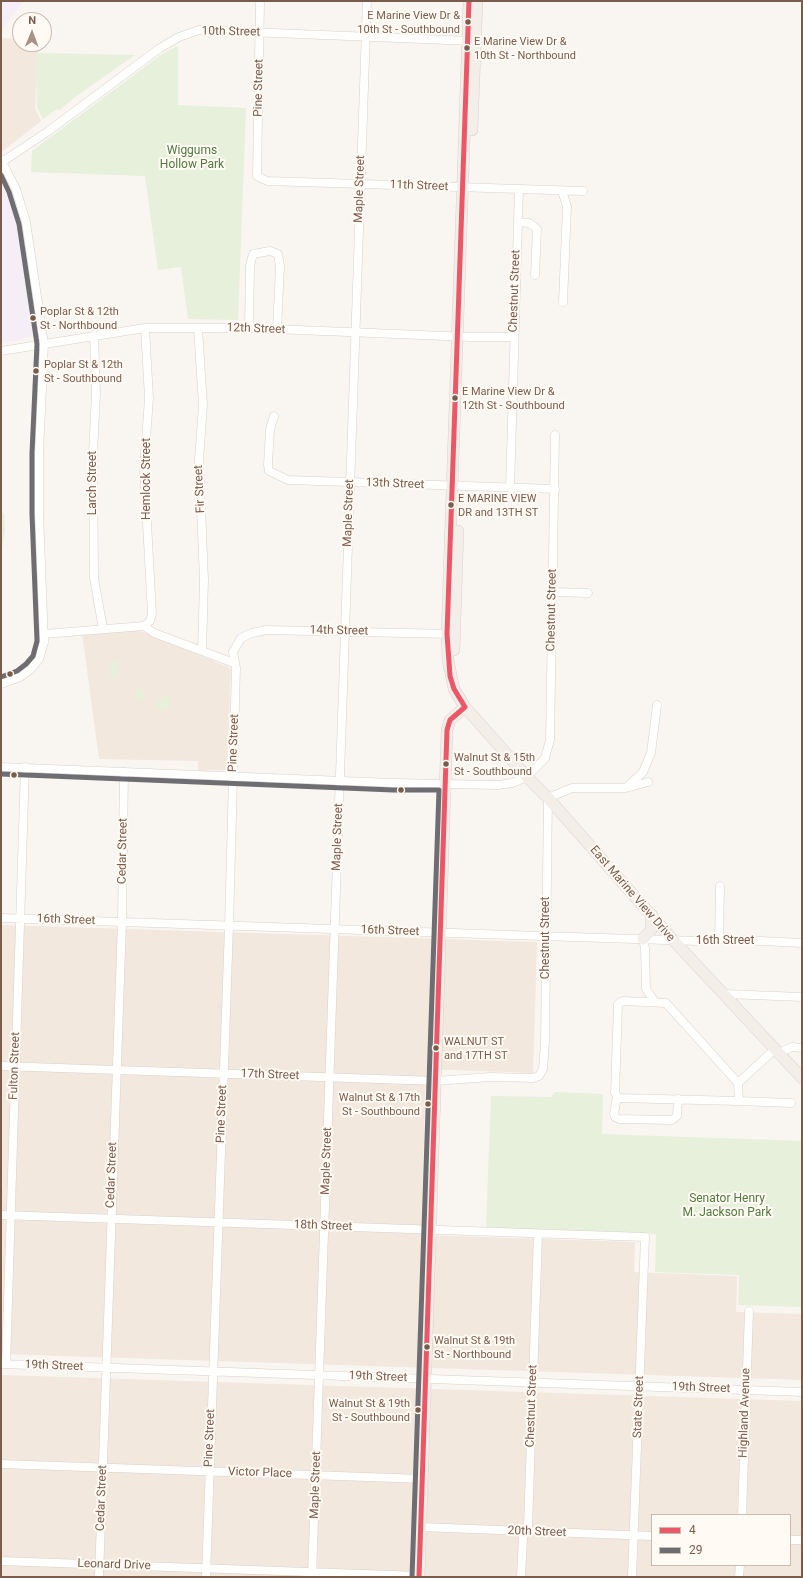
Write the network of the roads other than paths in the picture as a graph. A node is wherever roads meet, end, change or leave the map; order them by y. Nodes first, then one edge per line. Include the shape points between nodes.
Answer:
1 (260, 1) edge
2 (367, 1) edge
3 (469, 1) edge
4 (478, 1) edge
5 (259, 32) junction
6 (366, 36) junction
7 (472, 41) junction
8 (2, 161) edge
9 (257, 176) joint
10 (360, 184) junction
11 (466, 187) junction
12 (519, 189) junction
13 (562, 191) junction
14 (583, 191) dead end
15 (518, 222) junction
16 (535, 275) dead end
17 (563, 302) dead end
18 (145, 328) junction
19 (198, 328) junction
20 (249, 328) junction
21 (278, 330) junction
22 (355, 333) junction
23 (94, 335) junction
24 (461, 337) junction
25 (514, 337) junction
26 (44, 344) junction
27 (1, 351) edge
28 (274, 416) dead end
29 (555, 435) dead end
30 (350, 482) junction
31 (456, 487) junction
32 (510, 488) junction
33 (555, 490) junction
34 (553, 592) junction
35 (588, 593) dead end
36 (144, 626) junction
37 (103, 629) junction
38 (345, 631) junction
39 (44, 634) junction
40 (451, 634) junction
41 (202, 651) junction
42 (232, 652) joint
43 (234, 663) junction
44 (1, 684) edge
45 (657, 705) dead end
46 (465, 707) junction
47 (1, 767) edge
48 (25, 767) junction
49 (124, 772) junction
50 (232, 777) junction
51 (527, 777) junction
52 (340, 781) junction
53 (648, 782) dead end
54 (446, 783) junction
55 (626, 788) junction
56 (548, 798) junction
57 (720, 886) dead end
58 (652, 915) junction
59 (1, 918) edge
60 (20, 919) junction
61 (122, 922) junction
62 (229, 926) junction
63 (335, 929) junction
64 (442, 933) junction
65 (546, 936) junction
66 (643, 939) junction
67 (719, 939) junction
68 (672, 940) junction
69 (802, 943) edge
70 (725, 994) junction
71 (802, 997) edge
72 (655, 1002) junction
73 (802, 1048) edge
74 (777, 1051) junction
75 (1, 1066) edge
76 (15, 1066) junction
77 (116, 1070) junction
78 (223, 1074) junction
79 (539, 1076) joint
80 (329, 1077) junction
81 (802, 1078) edge
82 (436, 1081) junction
83 (738, 1083) junction
84 (617, 1097) junction
85 (678, 1099) junction
86 (739, 1101) junction
87 (791, 1104) dead end
88 (1, 1215) edge
89 (10, 1215) junction
90 (111, 1218) junction
91 (218, 1222) junction
92 (324, 1226) junction
93 (431, 1230) junction
94 (538, 1234) junction
95 (645, 1237) joint
96 (749, 1311) dead end
97 (4, 1364) edge
98 (106, 1368) junction
99 (213, 1371) junction
100 (320, 1375) junction
101 (426, 1379) junction
102 (533, 1382) junction
103 (639, 1386) junction
104 (746, 1390) junction
105 (802, 1392) edge
106 (1, 1464) edge
107 (103, 1468) junction
108 (209, 1471) junction
109 (317, 1475) junction
110 (423, 1479) junction
111 (742, 1514) edge
112 (421, 1527) junction
113 (526, 1532) junction
114 (634, 1535) junction
115 (651, 1536) edge
116 (791, 1540) edge
117 (802, 1540) edge
118 (1, 1561) edge
119 (100, 1564) junction
120 (740, 1566) edge
121 (206, 1568) junction
122 (312, 1574) edge
123 (420, 1576) edge
124 (99, 1577) edge
125 (206, 1577) edge
126 (521, 1577) edge
127 (632, 1577) edge
128 (739, 1577) edge

1 - 5 street, Pine Street
2 - 6 street, Maple Street
3 - 7 main road, East Marine View Drive
4 - 7 main road, East Marine View Drive
5 - 6 street, 10th Street
5 - 8 street, 10th Street via 199,30 179,37 160,48 47,132
5 - 9 street, Pine Street
6 - 7 street, 10th Street
6 - 10 street, Maple Street
7 - 11 main road, East Marine View Drive
8 - 26 street via 16,189 26,222
9 - 10 street, 11th Street via 267,181
10 - 11 street, 11th Street
10 - 22 street, Maple Street
11 - 12 street, 11th Street
11 - 24 main road, East Marine View Drive
12 - 13 street, 11th Street
12 - 15 street, Chestnut Street
13 - 14 street, 11th Street
13 - 17 street via 567,206
15 - 16 street via 529,223 537,229
15 - 25 street, Chestnut Street
18 - 19 street, 12th Street
18 - 23 street, 12th Street
18 - 36 street, Hemlock Street via 149,398 144,468 152,614 150,621
19 - 20 street, 12th Street
19 - 41 street, Fir Street via 203,405 199,460 204,580
20 - 21 street, 12th Street
20 - 21 street via 250,266 253,254 270,251 278,254 280,266
21 - 22 street, 12th Street
22 - 24 street, 12th Street
22 - 30 street, Maple Street
23 - 26 street, 12th Street
23 - 37 street, Larch Street via 94,578
24 - 25 street, 12th Street
24 - 31 main road, East Marine View Drive
25 - 32 street, Chestnut Street
26 - 27 street, 12th Street
26 - 39 street via 39,453
28 - 30 street, 13th Street via 270,429 269,471 288,480
29 - 33 street, Chestnut Street
30 - 31 street, 13th Street
30 - 38 street, Maple Street
31 - 32 street, 13th Street
31 - 40 main road, East Marine View Drive
32 - 33 street, 13th Street
33 - 34 street, Chestnut Street
34 - 35 street
34 - 51 street, Chestnut Street via 549,748 545,758
36 - 37 street
36 - 41 street via 154,633
37 - 39 street
38 - 40 street, 14th Street
38 - 42 street, 14th Street via 266,630 241,638
38 - 52 street, Maple Street
39 - 44 street via 42,651 30,670 16,679
40 - 46 main road, East Marine View Drive via 450,676 454,689
41 - 43 street
42 - 43 street, Pine Street
43 - 50 street, Pine Street via 236,668
45 - 55 street via 650,753 643,772
46 - 51 main road, East Marine View Drive
46 - 54 main road via 450,720 447,730
47 - 48 street
48 - 49 street
48 - 60 street, Fulton Street
49 - 50 street
49 - 61 street, Cedar Street
50 - 52 street
50 - 62 street, Pine Street
51 - 54 street via 512,784
51 - 56 main road, East Marine View Drive
52 - 54 street
52 - 63 street, Maple Street
53 - 55 street
54 - 64 main road
55 - 56 street via 572,788
56 - 58 main road, East Marine View Drive
56 - 65 street, Chestnut Street
57 - 67 street
58 - 66 main road via 651,930
58 - 68 main road, East Marine View Drive
59 - 60 street, 16th Street
60 - 61 street, 16th Street
60 - 76 street, Fulton Street
61 - 62 street, 16th Street
61 - 77 street, Cedar Street
62 - 63 street, 16th Street
62 - 78 street, Pine Street
63 - 64 street, 16th Street
63 - 80 street, Maple Street
64 - 65 street, 16th Street
64 - 82 main road
65 - 66 street, 16th Street
65 - 79 street, Chestnut Street via 543,1069
66 - 68 street, 16th Street
66 - 72 street via 646,989
67 - 68 street, 16th Street
67 - 69 street, 16th Street
68 - 70 main road, East Marine View Drive
70 - 71 street
70 - 74 main road, East Marine View Drive
72 - 83 street via 666,1003
72 - 84 street via 623,1001 618,1004 614,1093
73 - 74 street via 792,1047
74 - 81 main road, East Marine View Drive
74 - 83 street
75 - 76 street, 17th Street
76 - 77 street, 17th Street
76 - 89 street, Fulton Street
77 - 78 street, 17th Street
77 - 90 street, Cedar Street
78 - 80 street, 17th Street
78 - 91 street, Pine Street
79 - 82 street, 17th Street
80 - 82 street, 17th Street
80 - 92 street, Maple Street
82 - 93 main road
83 - 86 street
84 - 85 street
84 - 85 street via 614,1114 619,1119 672,1120 677,1116
85 - 86 street
86 - 87 street
88 - 89 street, 18th Street
89 - 90 street, 18th Street
89 - 97 street, Fulton Street
90 - 91 street, 18th Street
90 - 98 street, Cedar Street
91 - 92 street, 18th Street
91 - 99 street, Pine Street
92 - 93 street, 18th Street
92 - 100 street, Maple Street
93 - 94 street, 18th Street
93 - 101 main road
94 - 95 street, 18th Street
94 - 102 street, Chestnut Street
95 - 103 street, State Street
96 - 104 street, Highland Avenue
97 - 98 street, 19th Street
98 - 99 street, 19th Street
98 - 107 street, Cedar Street
99 - 100 street, 19th Street
99 - 108 street, Pine Street
100 - 101 street, 19th Street
100 - 109 street, Maple Street
101 - 102 street, 19th Street
101 - 110 main road
102 - 103 street, 19th Street
102 - 113 street, Chestnut Street
103 - 104 street, 19th Street
103 - 114 street, State Street
104 - 105 street, 19th Street
104 - 111 street, Highland Avenue
106 - 107 street, Victor Place
107 - 108 street, Victor Place
107 - 119 street, Cedar Street
108 - 109 street, Victor Place
108 - 121 street, Pine Street
109 - 110 street, Victor Place
109 - 122 street, Maple Street
110 - 112 main road
112 - 113 street, 20th Street
112 - 123 main road
113 - 114 street, 20th Street
113 - 126 street, Chestnut Street via 523,1538
114 - 115 street, 20th Street
114 - 127 street, State Street
116 - 117 street
118 - 119 street, Leonard Drive
119 - 121 street, Leonard Drive
119 - 124 street, Cedar Street
120 - 128 street
121 - 122 street, Leonard Drive
121 - 125 street, Pine Street
122 - 123 street, Leonard Drive

